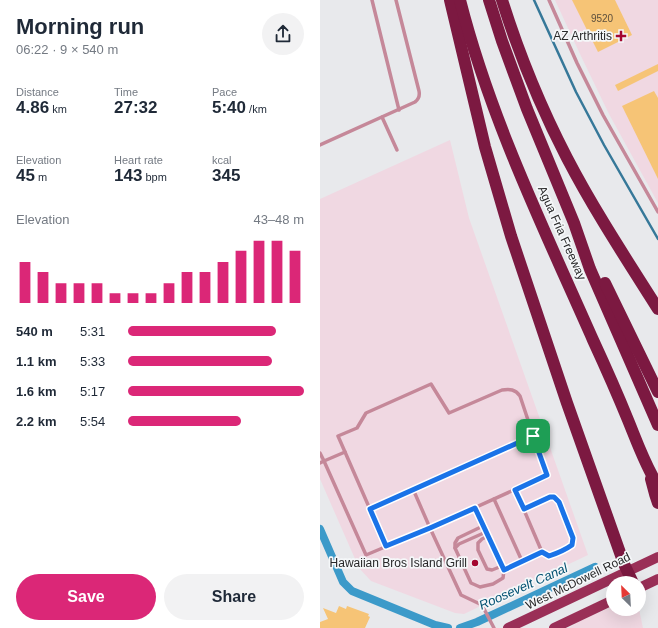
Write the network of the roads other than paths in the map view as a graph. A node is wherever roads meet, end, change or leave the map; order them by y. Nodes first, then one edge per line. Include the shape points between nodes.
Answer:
1 (372, 0) edge
2 (396, 0) edge
3 (450, 0) edge
4 (460, 0) edge
5 (489, 0) edge
6 (502, 0) edge
7 (549, 0) edge
8 (399, 110) junction
9 (382, 117) junction
10 (320, 145) edge
11 (397, 150) dead end
12 (658, 212) edge
13 (574, 223) junction
14 (658, 310) edge
15 (658, 392) edge
16 (658, 425) edge
17 (533, 436) junction
18 (320, 452) edge
19 (345, 452) junction
20 (324, 461) junction
21 (320, 463) edge
22 (650, 473) junction
23 (658, 486) edge
24 (413, 489) junction
25 (515, 490) junction
26 (494, 499) junction
27 (658, 503) edge
28 (475, 508) junction
29 (370, 509) junction
30 (524, 509) junction
31 (484, 526) junction
32 (430, 528) junction
33 (486, 532) junction
34 (488, 536) junction
35 (386, 546) junction
36 (455, 548) junction
37 (542, 552) junction
38 (658, 557) edge
39 (522, 561) junction
40 (503, 568) junction
41 (628, 571) junction
42 (630, 576) edge
43 (658, 579) edge
44 (646, 585) edge
45 (606, 603) edge
46 (494, 628) edge
47 (508, 628) edge
48 (554, 628) edge

1 - 8 lane
2 - 8 lane via 419,95 415,102
3 - 41 highway via 485,148 511,236 567,403
4 - 22 highway, Agua Fria Freeway via 475,52 526,188
5 - 13 highway, Agua Fria Freeway via 527,109
6 - 14 highway via 534,88 564,153
7 - 12 lane via 603,116
8 - 9 lane
9 - 10 lane
9 - 11 lane
13 - 15 highway
13 - 16 highway via 590,269
17 - 19 lane via 520,396 516,392 502,390 449,413 431,384 366,413 357,428 338,436
17 - 24 lane
17 - 25 lane via 547,475
18 - 20 lane
19 - 20 lane
19 - 29 lane
20 - 21 lane
20 - 35 lane via 366,555
22 - 23 highway
22 - 27 highway
24 - 29 lane
24 - 32 lane
25 - 26 lane
25 - 30 lane
26 - 28 lane
26 - 39 lane
28 - 31 lane
28 - 32 lane
29 - 35 lane
30 - 37 lane
30 - 37 lane via 550,497 559,502 573,538 572,545 549,556
31 - 33 lane
31 - 36 lane via 458,538
32 - 35 lane
32 - 46 lane via 461,595 482,605
33 - 34 lane
33 - 36 lane
34 - 40 lane
34 - 40 lane via 478,543 478,550 487,569
36 - 40 lane via 471,583 480,587 503,578
37 - 39 lane
38 - 41 main road, West McDowell Road
39 - 40 lane
41 - 42 highway
41 - 47 main road, West McDowell Road
43 - 44 main road
45 - 48 main road

